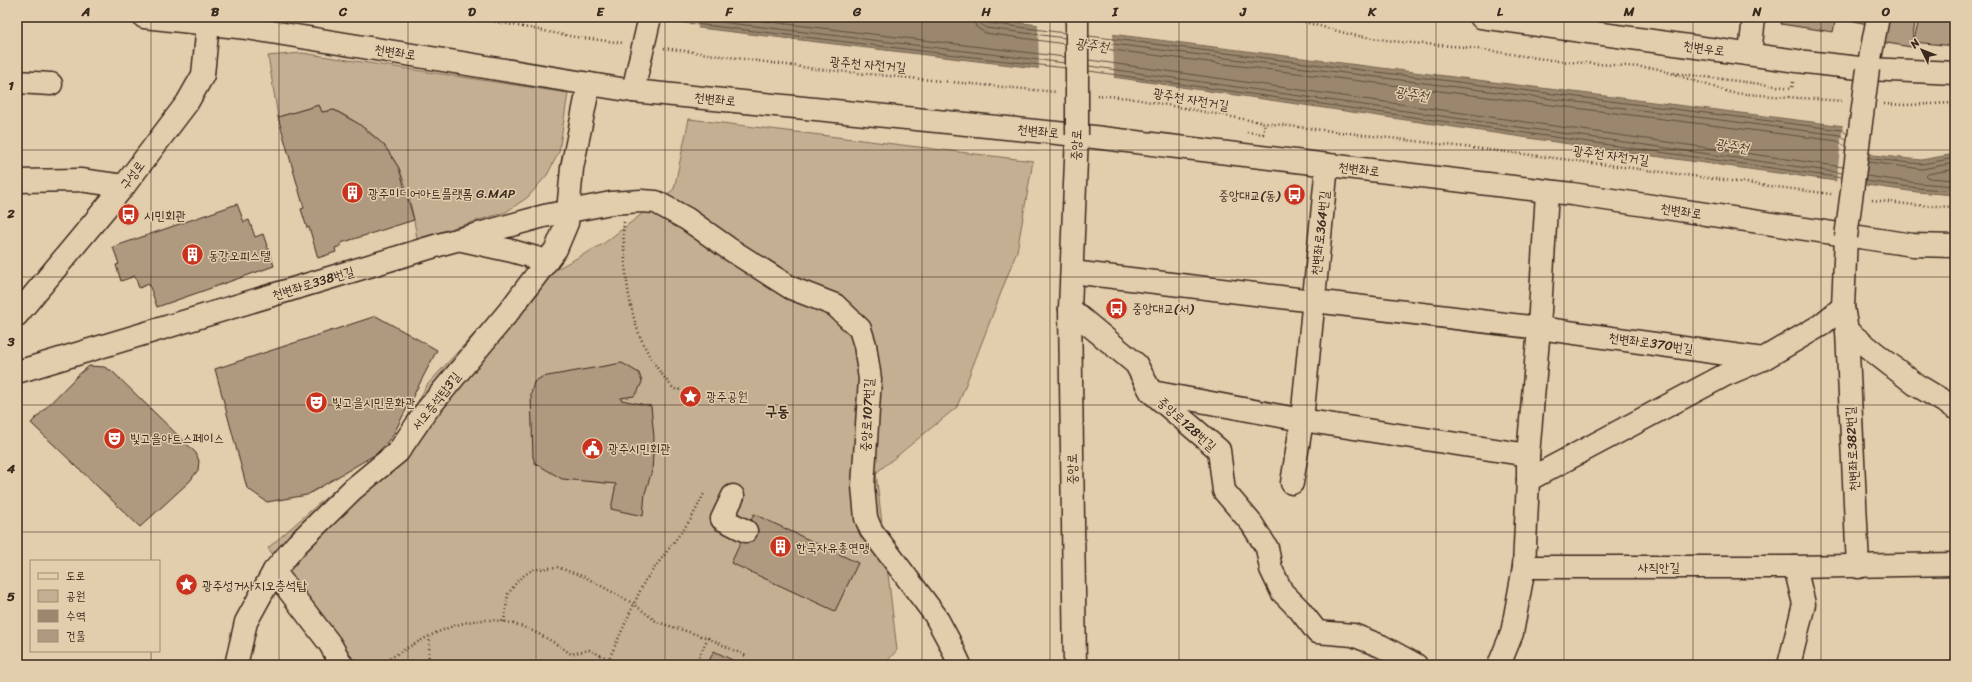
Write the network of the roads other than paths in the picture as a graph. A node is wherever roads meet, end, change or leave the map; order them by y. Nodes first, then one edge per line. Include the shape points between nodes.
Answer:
1 (144, 17) edge
2 (650, 17) edge
3 (1077, 17) edge
4 (1482, 17) edge
5 (1754, 17) edge
6 (1878, 17) edge
7 (208, 20) edge
8 (1541, 21) edge
9 (1750, 54) junction
10 (1868, 69) junction
11 (1955, 73) edge
12 (17, 82) edge
13 (51, 84) dead end
14 (589, 84) junction
15 (633, 91) junction
16 (1077, 135) junction
17 (1327, 165) junction
18 (17, 181) edge
19 (124, 186) junction
20 (1547, 192) junction
21 (618, 202) joint
22 (568, 211) junction
23 (1846, 237) junction
24 (459, 240) junction
25 (1955, 246) edge
26 (547, 261) junction
27 (1072, 272) junction
28 (1313, 301) junction
29 (1843, 307) junction
30 (1070, 309) junction
31 (17, 315) edge
32 (1539, 328) junction
33 (1847, 330) junction
34 (1763, 359) junction
35 (17, 372) edge
36 (1151, 392) junction
37 (1955, 408) edge
38 (1302, 420) junction
39 (1528, 455) junction
40 (1528, 480) junction
41 (1292, 483) dead end
42 (733, 496) dead end
43 (746, 531) dead end
44 (1955, 564) edge
45 (1524, 567) junction
46 (1795, 567) junction
47 (1858, 567) junction
48 (274, 571) junction
49 (236, 665) edge
50 (342, 665) edge
51 (960, 665) edge
52 (1074, 665) edge
53 (1416, 665) edge
54 (1499, 665) edge
55 (1789, 665) edge

1 - 7 street, 천변좌로
2 - 15 street, bridge via 634,52
3 - 16 street, 중앙로, bridge
4 - 8 street, 천변우로
5 - 9 street
6 - 10 street
7 - 14 street, 천변좌로
7 - 19 street, 구성로 via 205,65 196,88
8 - 9 street, 천변우로
9 - 10 street, 천변우로
10 - 11 street, 천변우로
10 - 23 street, 천변좌로382번길, bridge
12 - 13 street
14 - 15 street, 천변좌로
14 - 22 street, 서오층석탑3길 via 573,163
15 - 16 street, 천변좌로
16 - 17 street, 천변좌로
16 - 27 street, 중앙로
17 - 20 street, 천변좌로
17 - 28 street, 천변좌로364번길
18 - 19 street via 80,180
19 - 31 street, 구성로
20 - 23 street, 천변좌로
20 - 32 street
21 - 22 street, 천변좌로338번길
21 - 51 street, 중앙로107번길 via 656,202 674,210 791,288 835,305 860,329 870,379 863,486 866,518 871,530 935,615
22 - 24 street, 천변좌로338번길
22 - 26 street, 서오층석탑3길 via 562,236
23 - 25 street, 천변좌로 via 1913,245
23 - 29 street, 천변좌로382번길
24 - 26 street
24 - 35 street, 천변좌로338번길
26 - 48 street, 서오층석탑3길 via 426,411 398,452 353,489 297,544
27 - 28 street
27 - 30 street, 중앙로
28 - 32 street, 천변좌로370번길
28 - 38 street, 천변좌로364번길
29 - 33 street, 천변좌로382번길
29 - 34 street via 1821,325
30 - 36 street, 중앙로128번길 via 1136,364
30 - 52 street, 중앙로
32 - 34 street, 천변좌로370번길
32 - 39 street
33 - 37 street via 1915,384
33 - 47 street, 천변좌로382번길
34 - 40 street via 1725,375
36 - 38 street, 중앙로128번길
36 - 53 street, 중앙로128번길 via 1218,450 1224,491 1252,524 1267,548 1271,569 1282,592 1299,608 1317,632 1353,634 1382,646
38 - 39 street
38 - 41 street, 천변좌로364번길
39 - 40 street
40 - 45 street
42 - 43 street via 722,519
44 - 47 street, 사직안길
45 - 46 street, 사직안길
45 - 54 street via 1512,633
46 - 47 street, 사직안길
46 - 55 street via 1804,604
48 - 49 street, 서오층석탑3길 via 246,622
48 - 50 street via 330,644

